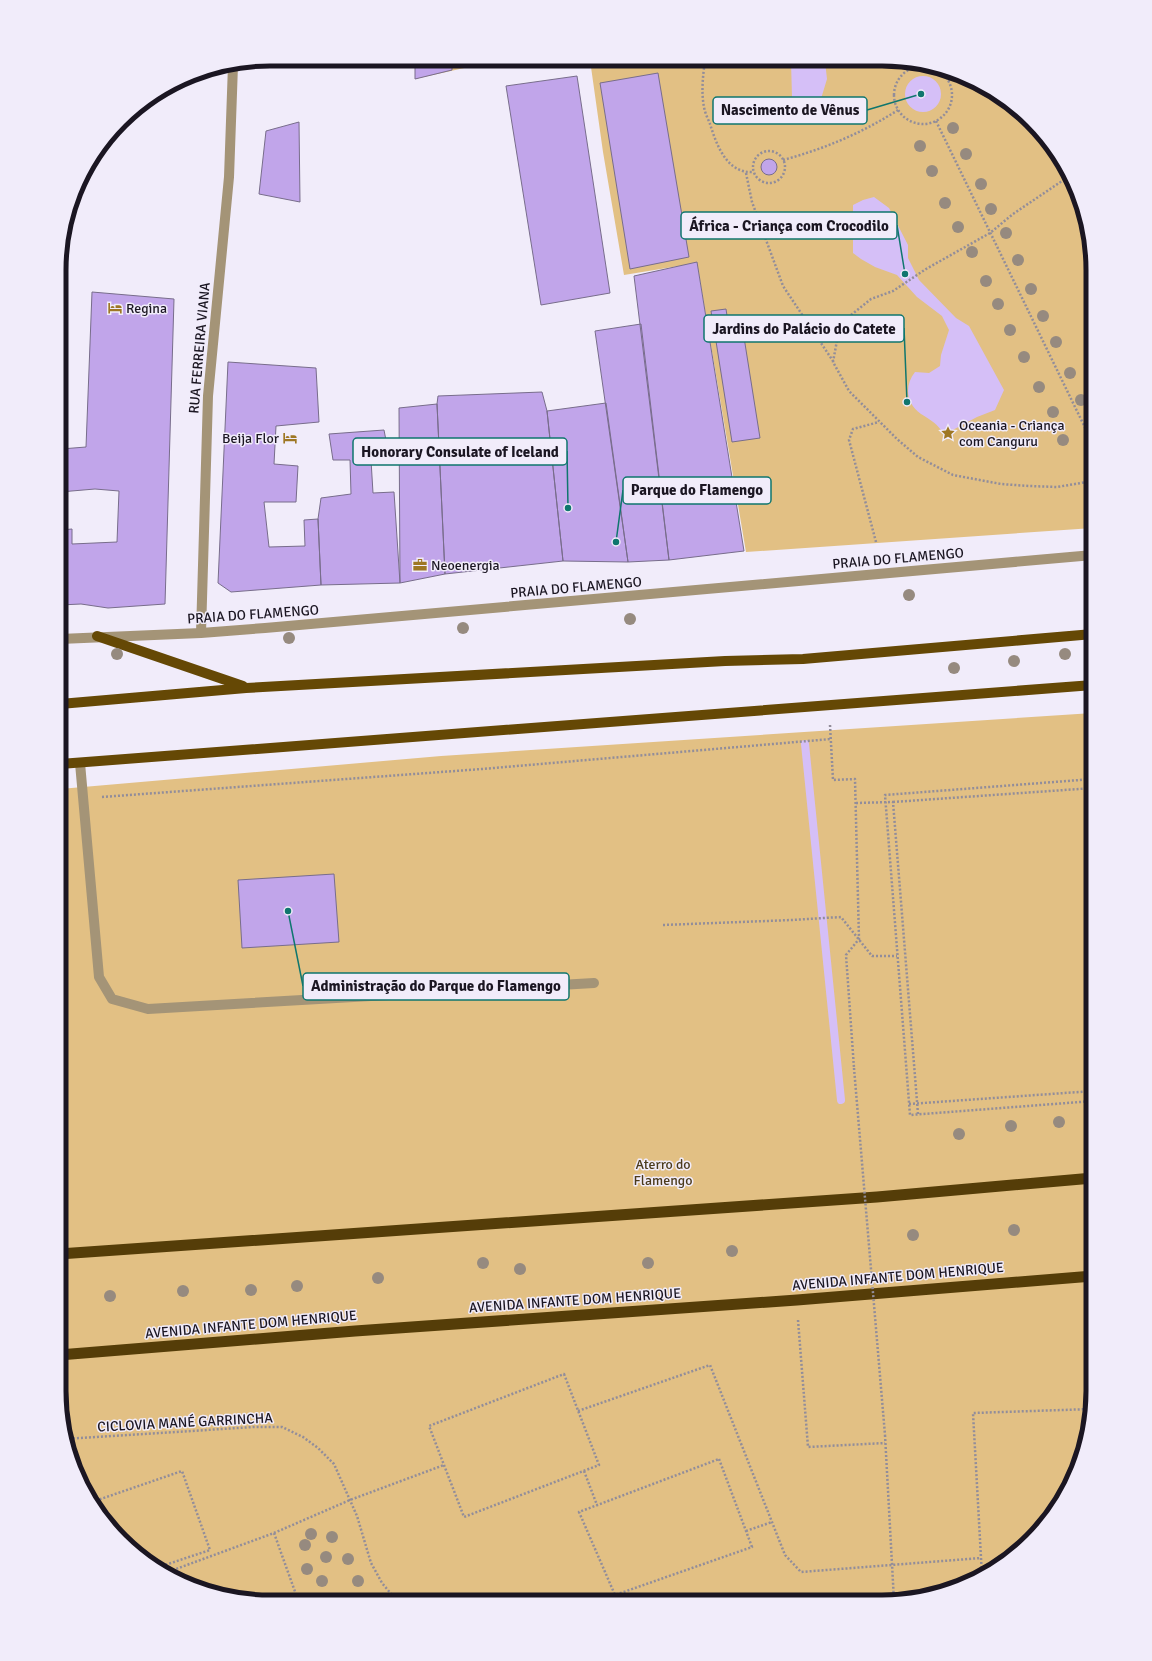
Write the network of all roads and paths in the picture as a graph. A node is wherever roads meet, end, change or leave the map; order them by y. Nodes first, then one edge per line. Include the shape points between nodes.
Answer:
1 (704, 66) edge
2 (913, 69) edge
3 (233, 70) edge
4 (944, 76) edge
5 (954, 80) edge
6 (948, 81) junction
7 (898, 110) junction
8 (936, 121) junction
9 (783, 160) junction
10 (754, 172) junction
11 (746, 173) junction
12 (1065, 179) edge
13 (990, 233) junction
14 (833, 362) junction
15 (879, 422) junction
16 (1086, 430) edge
17 (1086, 482) edge
18 (876, 542) dead end
19 (1086, 556) edge
20 (201, 633) junction
21 (1086, 635) edge
22 (98, 636) junction
23 (66, 639) edge
24 (1086, 686) edge
25 (246, 688) junction
26 (66, 703) edge
27 (829, 706) junction
28 (831, 739) junction
29 (80, 763) junction
30 (66, 764) edge
31 (1086, 780) edge
32 (1086, 788) edge
33 (83, 798) junction
34 (893, 802) junction
35 (856, 803) junction
36 (885, 803) junction
37 (663, 925) dead end
38 (859, 939) junction
39 (897, 956) junction
40 (594, 983) dead end
41 (1086, 1092) edge
42 (1086, 1102) edge
43 (909, 1104) junction
44 (917, 1104) junction
45 (918, 1114) junction
46 (1086, 1179) edge
47 (66, 1254) edge
48 (1086, 1277) edge
49 (797, 1300) junction
50 (66, 1354) edge
51 (1085, 1408) edge
52 (578, 1410) junction
53 (72, 1439) edge
54 (885, 1443) junction
55 (444, 1465) junction
56 (584, 1471) junction
57 (98, 1500) edge
58 (350, 1500) junction
59 (597, 1505) junction
60 (772, 1522) junction
61 (746, 1531) junction
62 (274, 1533) junction
63 (981, 1558) junction
64 (170, 1563) junction
65 (164, 1565) edge
66 (893, 1566) junction
67 (982, 1569) edge
68 (172, 1570) joint
69 (296, 1595) edge
70 (392, 1595) edge
71 (894, 1595) edge

1 - 11 path via 704,106 712,132 722,155 733,166
2 - 7 path via 901,77 896,85 894,101
3 - 20 street, RUA FERREIRA VIANA via 229,176 208,396
4 - 6 path
5 - 6 path
6 - 8 path via 952,99 943,116
7 - 8 path via 910,121 919,124
7 - 9 path via 848,138
8 - 13 path
9 - 10 path via 776,152 760,153 754,162
9 - 10 path via 785,169 776,181 765,182
10 - 11 path
11 - 14 path via 752,202 783,286
12 - 13 path
13 - 14 path via 893,291 871,299 846,319 838,335
13 - 16 path
14 - 15 path via 849,391
15 - 17 path via 918,457 953,475 1001,484 1029,486 1057,487
15 - 18 path via 853,429 849,440
19 - 20 street, PRAIA DO FLAMENGO
20 - 22 street, PRAIA DO FLAMENGO
21 - 25 main road via 803,659
22 - 23 street, PRAIA DO FLAMENGO
22 - 25 main road
24 - 27 main road
25 - 26 main road
27 - 28 path
27 - 29 main road
28 - 33 path
28 - 35 path via 833,780 855,779
29 - 30 main road
29 - 33 street
31 - 36 path via 885,795
32 - 34 path
33 - 40 street via 99,977 112,999 148,1009
34 - 36 path
34 - 44 path
35 - 36 path
35 - 38 path
36 - 39 path
37 - 38 path via 841,916
38 - 39 path via 872,956
38 - 54 path, bridge via 846,955
39 - 43 path
41 - 44 path
42 - 45 path
43 - 44 path
43 - 45 path via 910,1115
44 - 45 path
46 - 47 highway via 869,1198
48 - 49 highway, AVENIDA INFANTE DOM HENRIQUE
49 - 50 highway, AVENIDA INFANTE DOM HENRIQUE
49 - 54 path via 808,1447
51 - 63 path via 973,1414
52 - 55 path via 564,1374 429,1426
52 - 56 path via 599,1465
52 - 60 path via 710,1365
53 - 58 path, CICLOVIA MANÉ GARRINCHA via 282,1427 303,1437 334,1464
54 - 66 path
55 - 56 path via 464,1517
55 - 58 path
56 - 59 path
57 - 64 path via 182,1471 210,1550
58 - 62 path
58 - 70 path, CICLOVIA MANÉ GARRINCHA via 371,1563
59 - 61 path via 719,1459
59 - 61 path via 578,1512 615,1595 752,1547
60 - 61 path
60 - 66 path via 785,1554 801,1572
62 - 68 path
62 - 69 path
63 - 66 path
63 - 67 path
64 - 65 path
64 - 68 path
66 - 71 path

